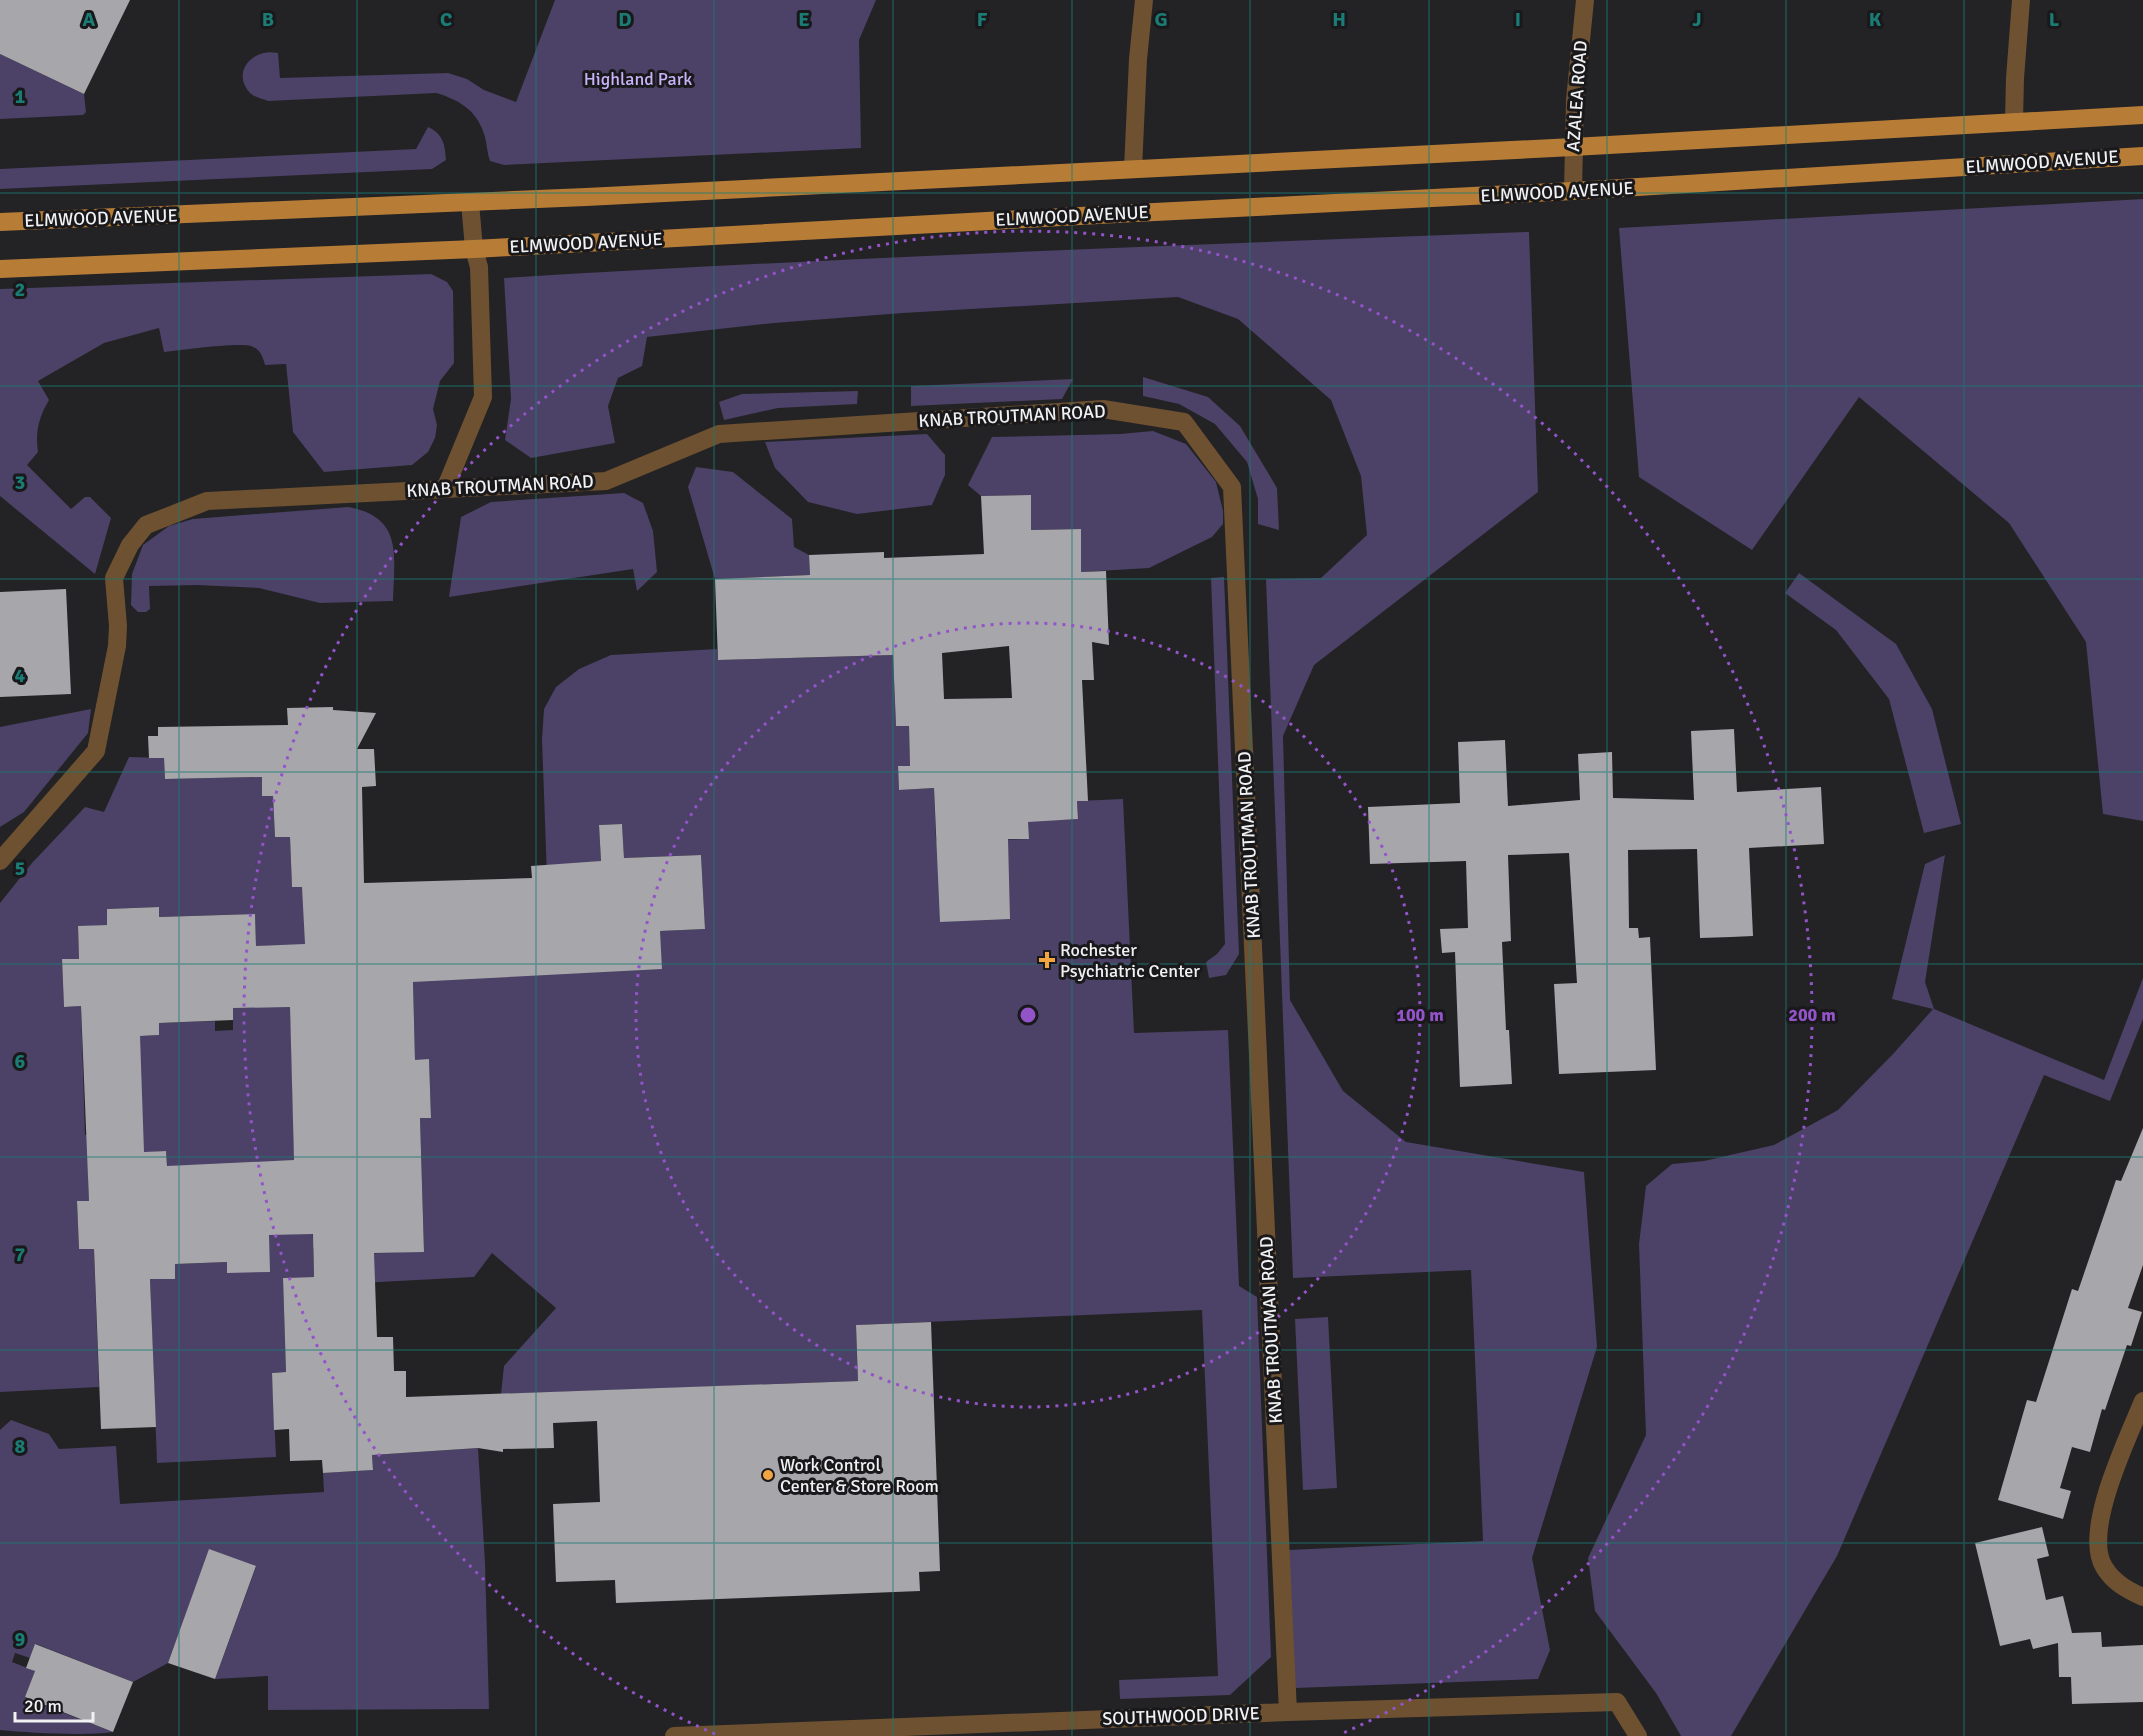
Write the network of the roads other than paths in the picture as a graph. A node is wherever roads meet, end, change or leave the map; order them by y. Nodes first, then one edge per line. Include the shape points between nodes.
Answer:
1 (1144, 0) edge
2 (1585, 0) edge
3 (2021, 0) edge
4 (2143, 115) edge
5 (2014, 121) junction
6 (1573, 147) junction
7 (2143, 156) edge
8 (1133, 169) junction
9 (1573, 191) junction
10 (470, 202) junction
11 (0, 222) edge
12 (474, 249) junction
13 (0, 269) edge
14 (445, 489) junction
15 (0, 861) edge
16 (2143, 1401) edge
17 (2143, 1597) edge
18 (1288, 1712) junction
19 (674, 1736) edge
20 (1638, 1736) edge

1 - 8 street
2 - 6 street, AZALEA ROAD
3 - 5 street
4 - 5 main road, ELMWOOD AVENUE
5 - 6 main road, ELMWOOD AVENUE
6 - 8 main road, ELMWOOD AVENUE
6 - 9 street, AZALEA ROAD
7 - 9 main road, ELMWOOD AVENUE
8 - 10 main road, ELMWOOD AVENUE
9 - 12 main road, ELMWOOD AVENUE
10 - 11 main road, ELMWOOD AVENUE
10 - 12 street
12 - 13 main road, ELMWOOD AVENUE
12 - 14 street via 479,267 483,397
14 - 15 street, KNAB TROUTMAN ROAD via 207,501 146,525 130,545 114,578 117,645 96,751
14 - 18 street, KNAB TROUTMAN ROAD via 606,481 719,434 1103,409 1184,422 1232,487
16 - 17 street via 2105,1498 2097,1535 2103,1566 2124,1589
18 - 19 street, SOUTHWOOD DRIVE
18 - 20 street, SOUTHWOOD DRIVE via 1617,1702

